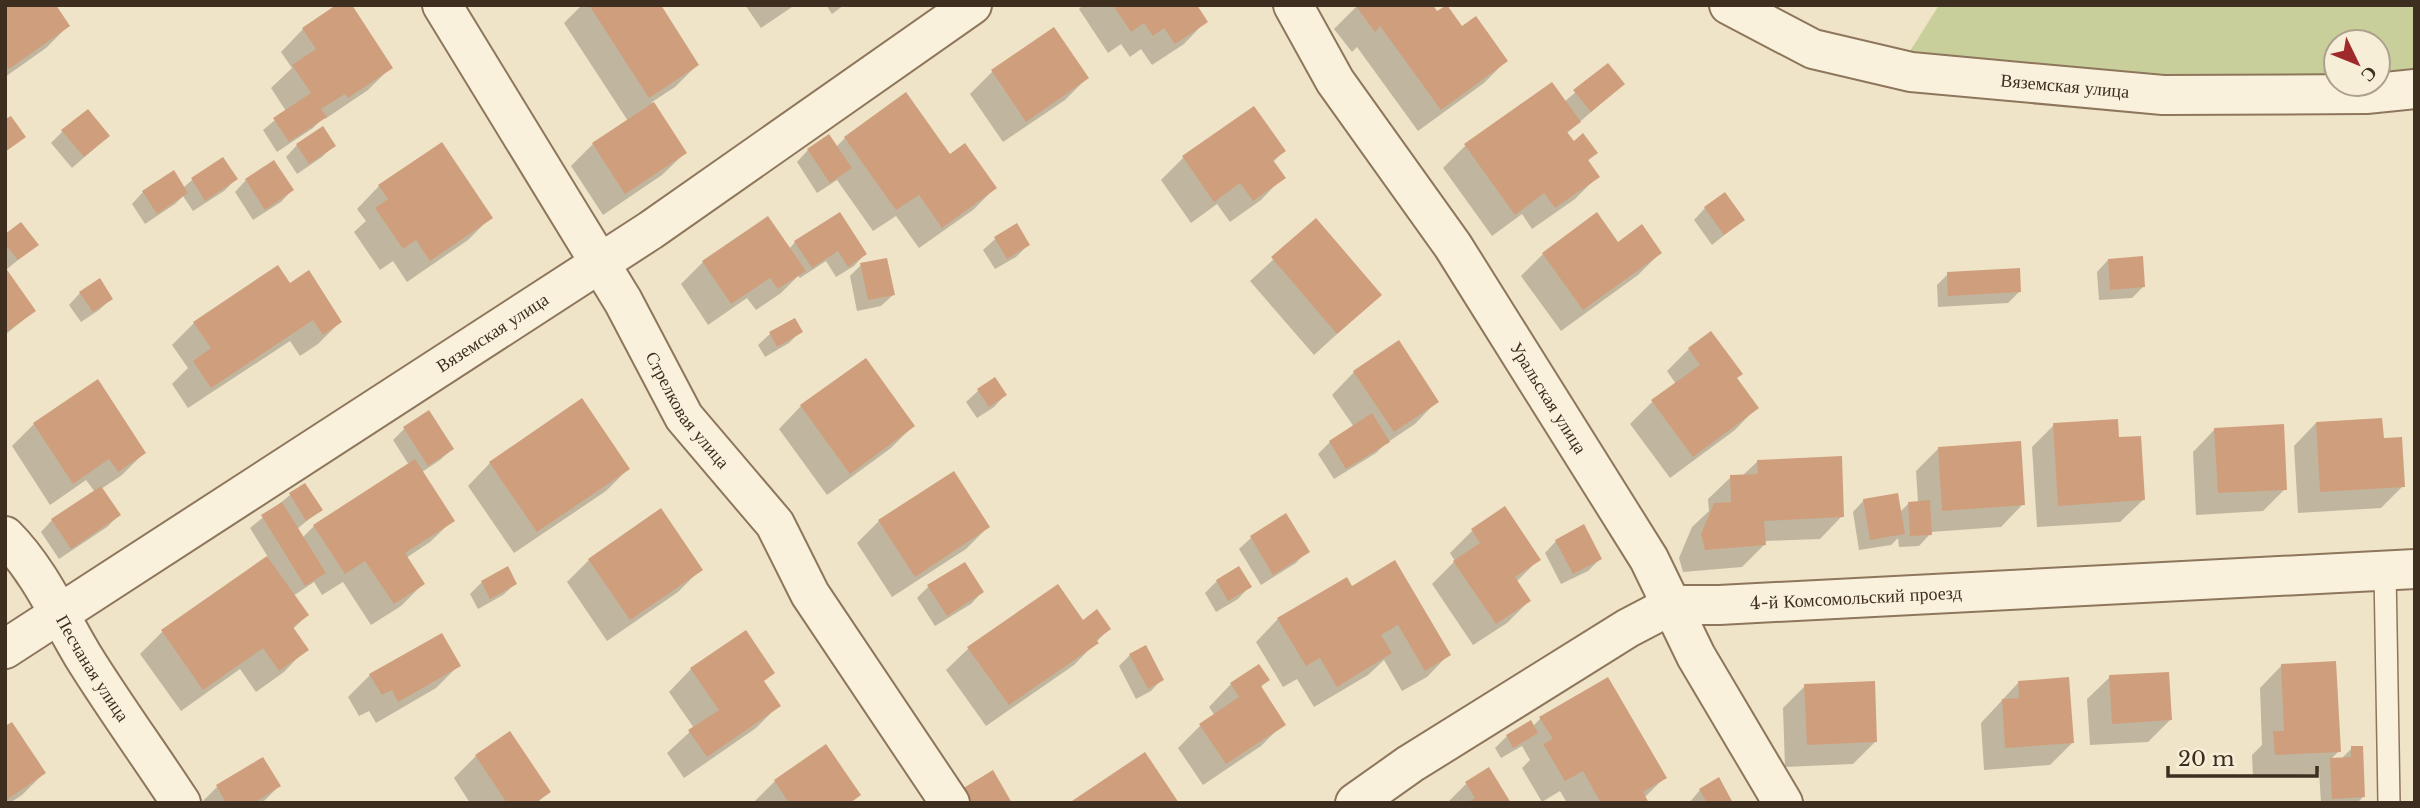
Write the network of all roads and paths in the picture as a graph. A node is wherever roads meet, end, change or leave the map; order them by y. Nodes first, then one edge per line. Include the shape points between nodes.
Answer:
1 (442, 5) edge
2 (972, 5) edge
3 (1293, 5) edge
4 (1729, 5) edge
5 (2415, 89) edge
6 (600, 263) junction
7 (5, 536) edge
8 (2400, 570) edge
9 (1672, 605) junction
10 (59, 613) junction
11 (5, 649) edge
12 (181, 803) edge
13 (950, 803) edge
14 (1354, 803) edge
15 (1783, 803) edge
16 (2389, 803) edge

1 - 6 street, Стрелковая улица
2 - 6 street, Вяземская улица
3 - 9 street, Уральская улица via 1335,80 1453,246
4 - 5 street, Вяземская улица via 1813,49 1912,72 2163,95 2366,94
6 - 10 street, Вяземская улица
6 - 13 street, Стрелковая улица via 684,417 775,524 810,594
7 - 10 street, Песчаная улица
8 - 9 street, 4-й Комсомольский проезд
8 - 16 lane
9 - 14 street, 4-й Комсомольский проезд via 1628,628
9 - 15 street, Уральская улица via 1696,656
10 - 11 street, Вяземская улица
10 - 12 street, Песчаная улица via 83,657

